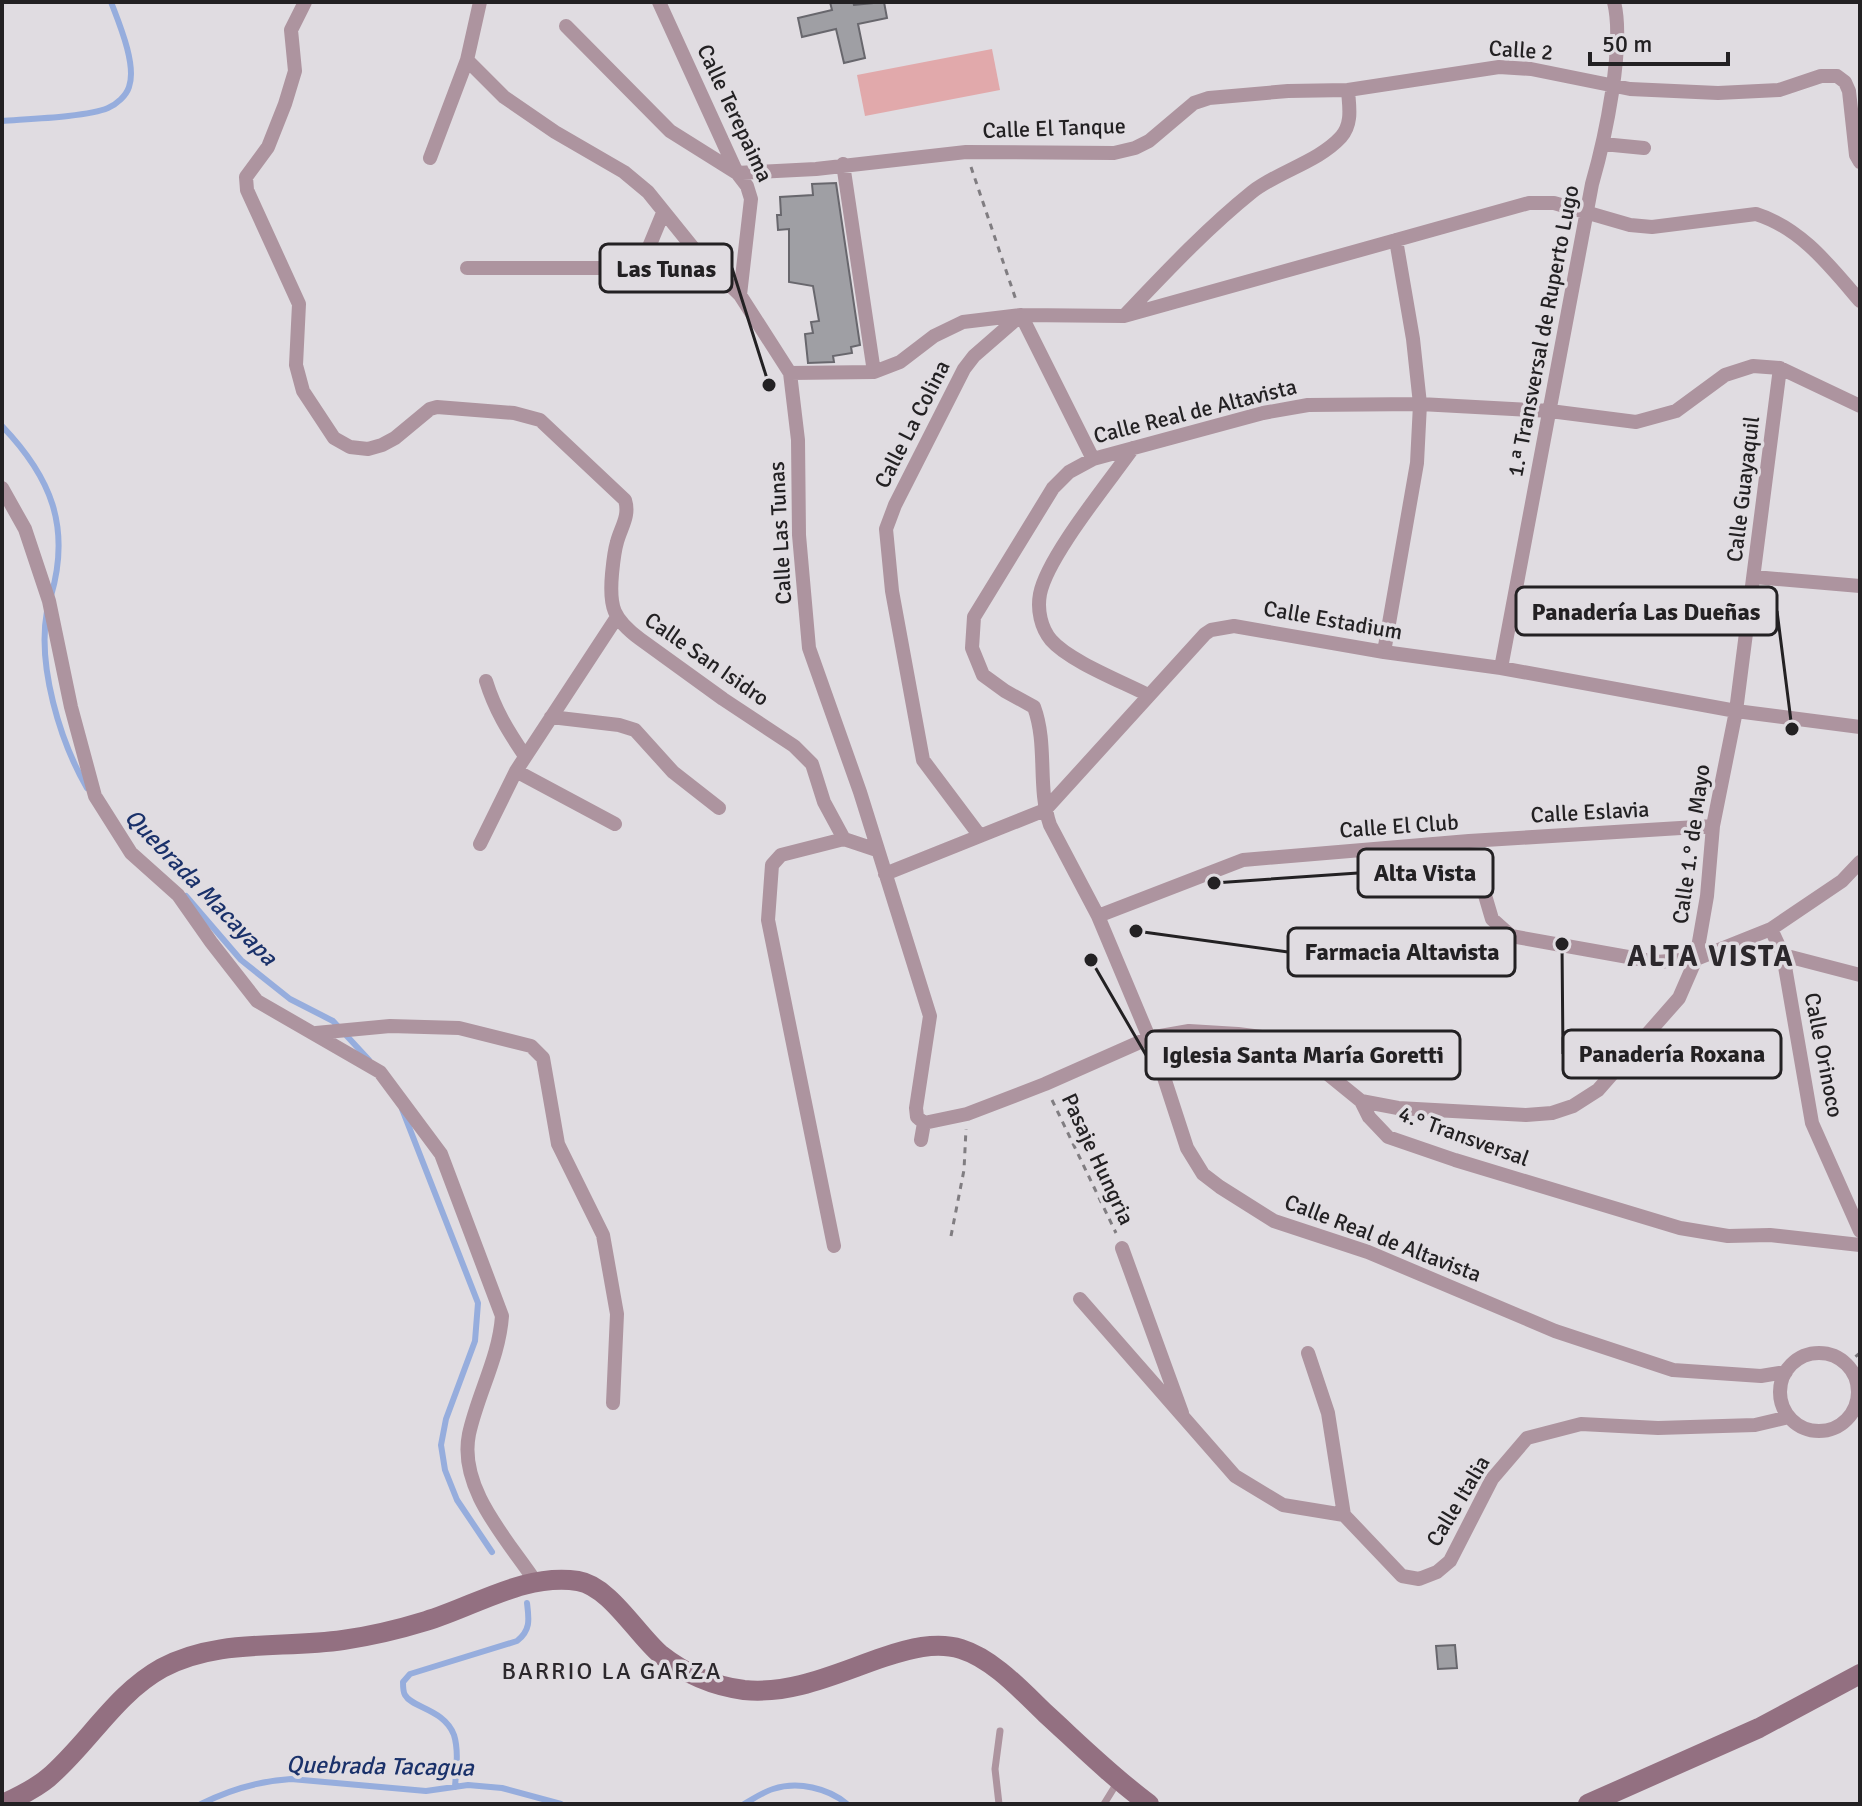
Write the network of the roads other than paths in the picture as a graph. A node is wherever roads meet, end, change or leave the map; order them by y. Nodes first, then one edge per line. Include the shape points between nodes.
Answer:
1 (305, 2) edge
2 (480, 2) edge
3 (659, 2) edge
4 (1614, 2) edge
5 (566, 26) dead end
6 (467, 60) junction
7 (1611, 86) junction
8 (1348, 90) junction
9 (1603, 144) junction
10 (1644, 148) dead end
11 (430, 158) dead end
12 (1860, 162) edge
13 (843, 164) junction
14 (737, 173) junction
15 (1582, 210) junction
16 (663, 213) junction
17 (1396, 240) junction
18 (467, 268) dead end
19 (740, 295) junction
20 (1860, 301) edge
21 (1021, 315) junction
22 (1124, 316) junction
23 (1780, 368) junction
24 (874, 372) junction
25 (790, 373) junction
26 (1420, 404) junction
27 (1860, 406) edge
28 (1550, 411) junction
29 (1133, 448) junction
30 (1093, 459) junction
31 (2, 488) edge
32 (1754, 577) junction
33 (1860, 586) edge
34 (617, 617) junction
35 (1384, 652) junction
36 (1501, 668) junction
37 (486, 681) dead end
38 (1148, 695) junction
39 (1736, 711) junction
40 (551, 717) junction
41 (1860, 727) edge
42 (525, 756) junction
43 (516, 771) junction
44 (719, 808) dead end
45 (1045, 810) junction
46 (615, 824) dead end
47 (1713, 826) junction
48 (980, 836) junction
49 (844, 839) junction
50 (1469, 841) junction
51 (480, 844) dead end
52 (877, 850) junction
53 (1860, 862) edge
54 (885, 874) junction
55 (1098, 916) junction
56 (1771, 929) junction
57 (1783, 955) junction
58 (1696, 959) junction
59 (1860, 975) edge
60 (316, 1033) junction
61 (1149, 1038) junction
62 (1361, 1101) junction
63 (924, 1123) junction
64 (921, 1140) dead end
65 (1860, 1231) edge
66 (1860, 1245) edge
67 (834, 1246) dead end
68 (1122, 1248) road end
69 (1080, 1299) dead end
70 (1308, 1353) dead end
71 (1786, 1372) junction
72 (613, 1403) dead end
73 (1789, 1417) junction
74 (1185, 1423) junction
75 (1344, 1515) junction
76 (535, 1581) junction
77 (1860, 1674) edge
78 (1000, 1731) dead end
79 (1118, 1781) junction
80 (3, 1804) edge
81 (999, 1804) edge
82 (1104, 1804) edge
83 (1149, 1804) edge
84 (1588, 1804) edge

1 - 34 street, Calle San Isidro via 291,30 295,71 285,104 268,147 246,177 247,190 299,304 296,365 303,391 334,438 350,447 382,445 437,407 540,420 625,500 627,518 616,544 610,599
2 - 6 street
3 - 14 street, Calle Terepaima
4 - 7 street, 1.ª Transversal de Ruperto Lugo via 1618,18
5 - 14 street via 670,131
6 - 11 street
6 - 16 street, Calle Las Tunas via 504,97 637,181
7 - 8 street, Calle 2 via 1499,67
7 - 9 street, 1.ª Transversal de Ruperto Lugo
7 - 12 street, Calle 2 via 1718,93 1779,90 1837,76 1849,91
8 - 13 street, Calle El Tanque via 1209,98 1194,103 1149,141 1114,153 966,152
8 - 22 street via 1349,116 1340,137 1255,190 1180,255
9 - 10 street
9 - 15 street, 1.ª Transversal de Ruperto Lugo
13 - 14 street, Calle El Tanque
13 - 24 street
14 - 19 street, Calle Terepaima via 751,199
15 - 17 street via 1529,203
15 - 20 street via 1652,227 1756,214 1772,219 1812,248
15 - 28 street, 1.ª Transversal de Ruperto Lugo
16 - 18 street via 636,268
16 - 19 street, Calle Las Tunas
17 - 22 street
17 - 26 street
19 - 25 street, Calle Las Tunas
21 - 22 street
21 - 24 street via 963,322 900,362
21 - 30 street
21 - 48 street, Calle La Colina via 964,369 886,529 923,760
23 - 27 street
23 - 28 street, Calle Real de Altavista via 1753,366 1725,375 1676,411 1636,422
23 - 32 street, Calle Guayaquil
24 - 25 street
25 - 52 street, Calle Las Tunas via 809,648
26 - 28 street, Calle Real de Altavista
26 - 29 street, Calle Real de Altavista via 1308,405
26 - 35 street via 1417,463
28 - 36 street, 1.ª Transversal de Ruperto Lugo
29 - 30 street, Calle Real de Altavista
29 - 38 street via 1051,565 1039,612 1043,627 1065,653
30 - 45 street, Calle Real de Altavista via 1053,488 974,617 972,648 983,675 1034,707 1042,727
31 - 60 street via 25,529 49,601 95,796 131,853 178,895 257,1001
32 - 33 street
32 - 39 street, Calle Guayaquil
34 - 40 street
34 - 49 street, Calle San Isidro via 640,639 794,746 812,764
35 - 36 street, Calle Estadium
35 - 38 street, Calle Estadium via 1234,626 1220,628 1205,634
36 - 39 street, Calle Estadium
37 - 42 street via 503,724
38 - 45 street, Calle Estadium
39 - 41 street, Calle Estadium
39 - 47 street, Calle 1.° de Mayo
40 - 42 street
40 - 44 street via 635,730 673,772
42 - 43 street
43 - 46 street
43 - 51 street
45 - 48 street, Calle Estadium
45 - 55 street, Calle Real de Altavista
47 - 50 street, Calle Eslavia
47 - 58 street, Calle 1.° de Mayo
48 - 54 street, Calle Estadium
49 - 52 street
49 - 67 street via 781,855 772,865 768,920
50 - 55 street, Calle El Club via 1243,860
50 - 58 street, Calle El Club via 1492,919 1511,936 1656,962
52 - 54 street, Calle Las Tunas
53 - 56 street, Calle El Club via 1842,881
54 - 63 street, Calle Las Tunas via 930,1016 916,1108
55 - 61 street, Calle Real de Altavista
56 - 57 street, Calle Orinoco
56 - 58 street, Calle El Club
57 - 59 street
57 - 65 street, Calle Orinoco via 1812,1123
58 - 62 street, Calle 1.° de Mayo via 1679,998 1598,1090 1573,1106 1526,1115
60 - 72 street via 390,1026 459,1028 531,1046 543,1058 558,1144 603,1235 617,1314
60 - 76 street via 380,1072 441,1154 502,1316 500,1340 469,1435 468,1467 479,1497
61 - 62 street, 4.° Transversal via 1189,1031 1286,1040
61 - 63 street, 4.° Transversal via 967,1114
61 - 71 street, Calle Real de Altavista via 1187,1148 1203,1174 1274,1221 1368,1252 1555,1331 1673,1370 1761,1376
62 - 66 street, 4.° Transversal via 1388,1137 1633,1215 1728,1236
63 - 64 street
68 - 74 street
69 - 74 street
70 - 75 street via 1328,1413
71 - 73 street via 1781,1395
71 - 73 street via 1807,1355 1821,1353 1846,1364 1858,1386 1858,1399 1846,1421 1835,1428 1810,1430
73 - 75 street, Calle Italia via 1755,1425 1581,1424 1527,1438 1492,1479 1450,1561 1419,1579 1402,1576
74 - 75 street via 1235,1476 1283,1505
76 - 79 main road via 592,1584 680,1668 743,1690 785,1689 915,1648 959,1648 980,1657 1014,1685
76 - 80 main road via 389,1630 342,1640 213,1650 165,1666 130,1692 46,1780
77 - 84 main road via 1759,1728
78 - 81 lane via 995,1769
79 - 82 lane
79 - 83 main road

